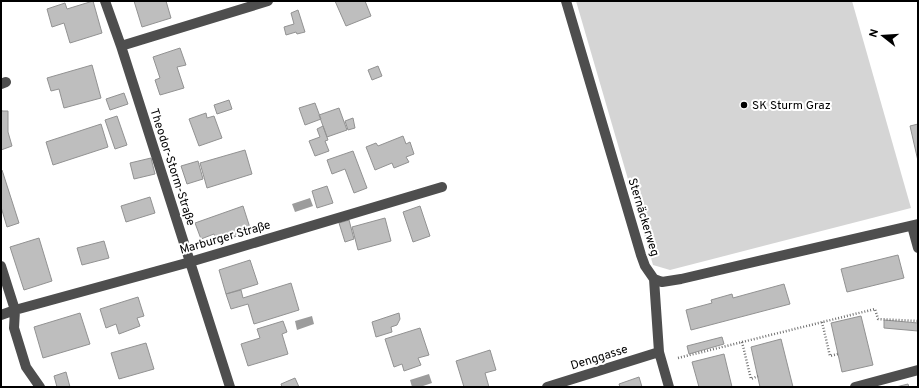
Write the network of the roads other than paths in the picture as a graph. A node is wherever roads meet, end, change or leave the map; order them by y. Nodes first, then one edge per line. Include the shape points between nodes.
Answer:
1 (105, 1) edge
2 (268, 1) edge
3 (566, 1) edge
4 (121, 46) junction
5 (442, 187) dead end
6 (915, 225) edge
7 (918, 248) edge
8 (190, 262) junction
9 (1, 266) edge
10 (654, 279) junction
11 (15, 310) junction
12 (1, 314) edge
13 (659, 352) junction
14 (918, 370) edge
15 (40, 387) edge
16 (230, 387) edge
17 (547, 387) edge
18 (669, 387) edge
19 (855, 387) edge

1 - 4 street, Theodor-Storm-Straße
2 - 4 street
3 - 10 street, Sternäckerweg via 641,255
4 - 8 street, Theodor-Storm-Straße
5 - 8 street, Marburger Straße
6 - 7 street
6 - 10 street via 682,280 662,282
8 - 11 street, Marburger Straße
8 - 16 street, Theodor-Storm-Straße
9 - 11 street
10 - 13 street
11 - 12 street, Marburger Straße
11 - 15 street via 14,328 26,367
13 - 17 street, Denggasse
13 - 18 street
14 - 19 street

